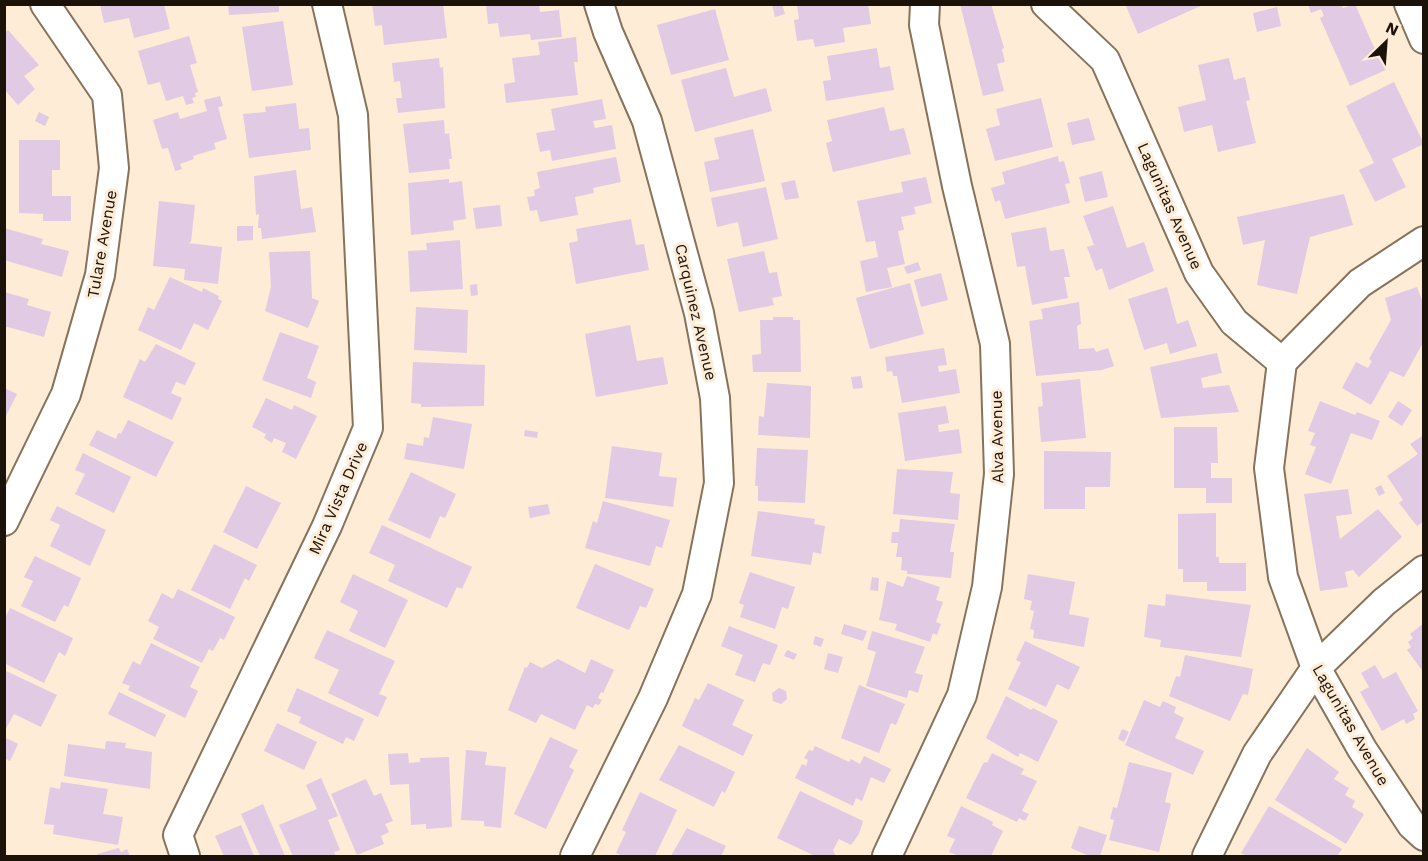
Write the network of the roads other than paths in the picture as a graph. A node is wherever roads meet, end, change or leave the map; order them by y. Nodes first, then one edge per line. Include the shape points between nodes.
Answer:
1 (45, 4) edge
2 (327, 4) edge
3 (599, 4) edge
4 (925, 4) edge
5 (1046, 4) edge
6 (1409, 4) edge
7 (1424, 39) edge
8 (1424, 241) edge
9 (1282, 362) junction
10 (4, 521) edge
11 (1424, 570) edge
12 (1316, 668) junction
13 (1424, 836) edge
14 (185, 856) edge
15 (575, 856) edge
16 (887, 856) edge
17 (1207, 856) edge

1 - 10 street, Tulare Avenue via 107,95 114,168 100,275 66,394
2 - 14 street, Mira Vista Drive via 353,115 368,428 327,525 178,835
3 - 15 street, Carquinez Avenue via 647,121 699,313 715,398 719,483 697,594 653,698
4 - 16 street, Alva Avenue via 926,37 995,344 999,474 987,587 962,695
5 - 9 street, Lagunitas Avenue via 1105,60 1199,273 1234,322
6 - 7 street
8 - 9 street via 1360,283
9 - 12 street, Lagunitas Avenue via 1269,468 1283,578
11 - 12 street via 1384,602
12 - 13 street, Lagunitas Avenue via 1362,749 1412,825
12 - 17 street via 1257,754

